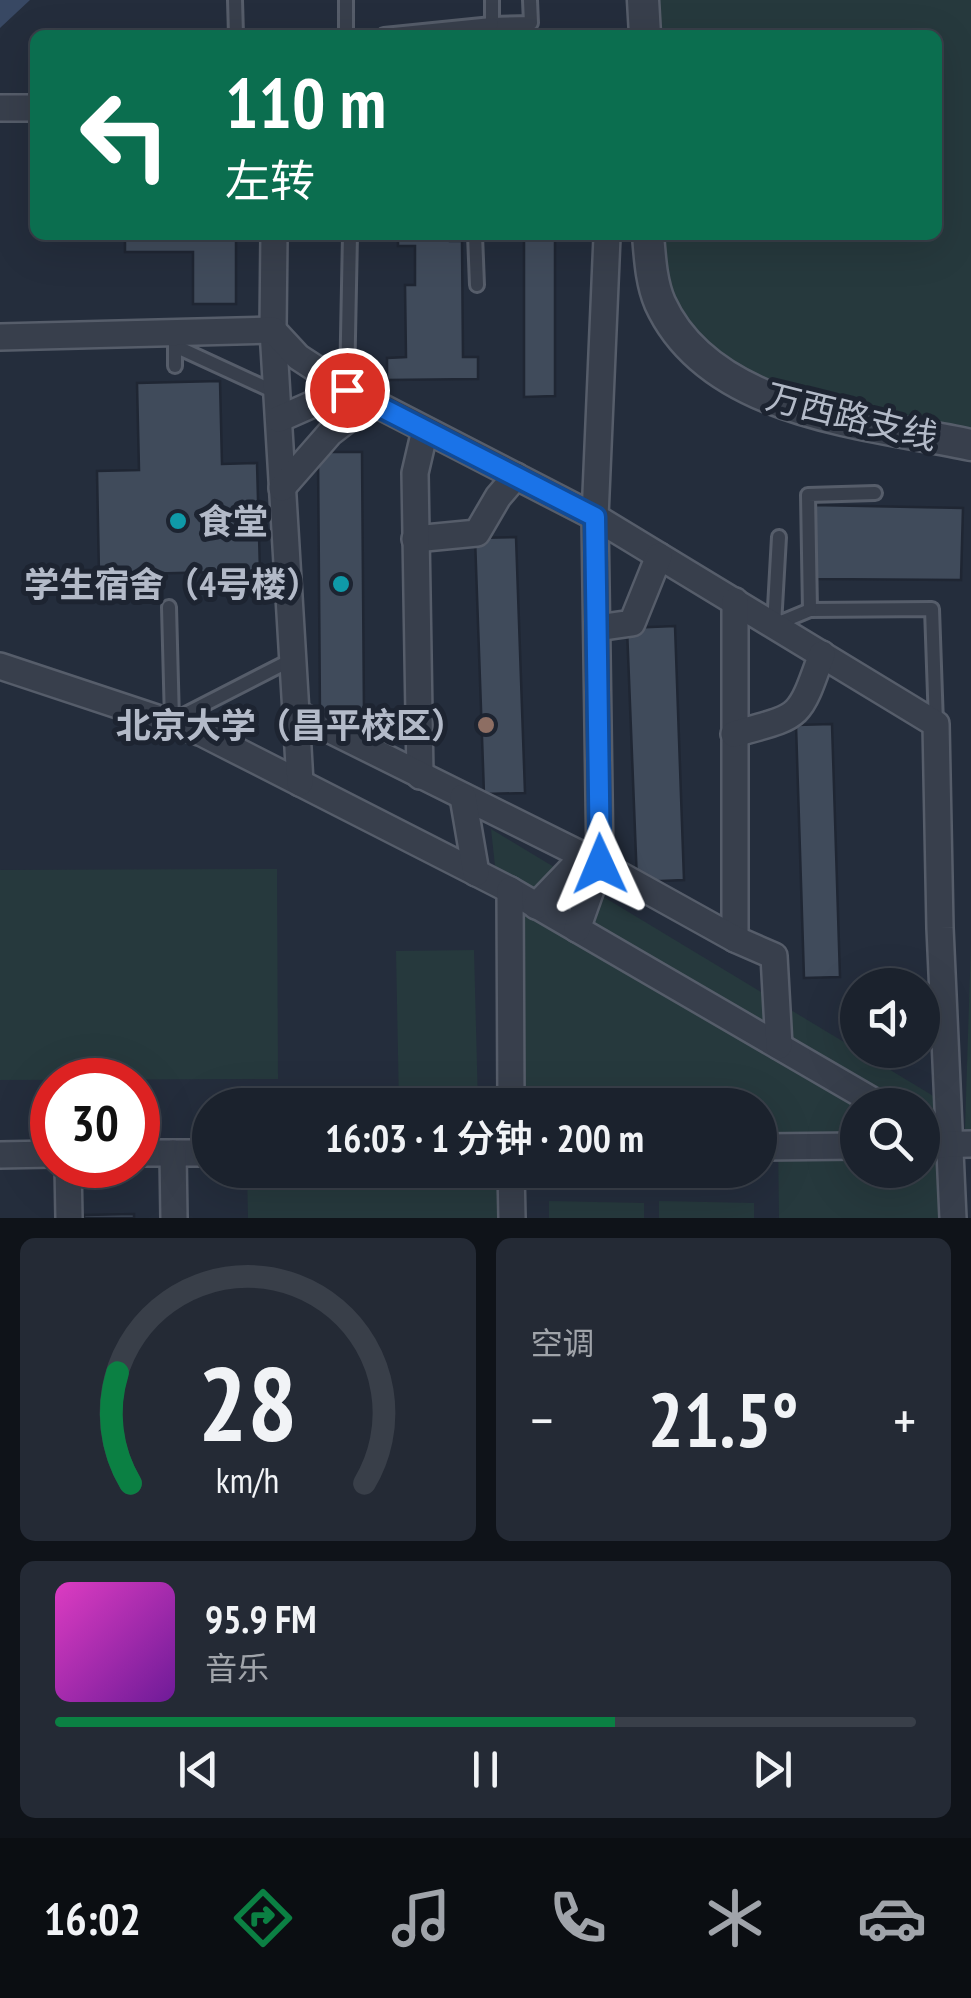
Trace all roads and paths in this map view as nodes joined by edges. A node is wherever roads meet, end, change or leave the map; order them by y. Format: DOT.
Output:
graph roads {
  1 [pos="235,0"];
  2 [pos="346,0"];
  3 [pos="492,0"];
  4 [pos="530,0"];
  5 [pos="643,0"];
  6 [pos="492,24"];
  7 [pos="236,30"];
  8 [pos="346,30"];
  9 [pos="433,30"];
  10 [pos="645,30"];
  11 [pos="0,108"];
  12 [pos="30,108"];
  13 [pos="274,240"];
  14 [pos="350,240"];
  15 [pos="474,240"];
  16 [pos="607,240"];
  17 [pos="648,240"];
  18 [pos="476,284"];
  19 [pos="274,330"];
  20 [pos="0,337"];
  21 [pos="176,339"];
  22 [pos="174,366"];
  23 [pos="347,390"];
  24 [pos="277,393"];
  25 [pos="370,402"];
  26 [pos="279,419"];
  27 [pos="425,430"];
  28 [pos="971,444"];
  29 [pos="516,476"];
  30 [pos="282,488"];
  31 [pos="875,493"];
  32 [pos="595,517"];
  33 [pos="779,537"];
  34 [pos="414,539"];
  35 [pos="659,556"];
  36 [pos="734,602"];
  37 [pos="169,607"];
  38 [pos="810,610"];
  39 [pos="774,626"];
  40 [pos="597,628"];
  41 [pos="822,654"];
  42 [pos="293,658"];
  43 [pos="0,666"];
  44 [pos="296,713"];
  45 [pos="172,721"];
  46 [pos="936,724"];
  47 [pos="734,734"];
  48 [pos="420,776"];
  49 [pos="300,783"];
  50 [pos="463,797"];
  51 [pos="592,860"];
  52 [pos="476,873"];
  53 [pos="510,890"];
  54 [pos="536,906"];
  55 [pos="577,929"];
  56 [pos="735,938"];
  57 [pos="779,1046"];
  58 [pos="510,1088"];
  59 [pos="851,1088"];
  60 [pos="947,1144"];
  61 [pos="840,1146"];
  62 [pos="777,1147"];
  63 [pos="160,1153"];
  64 [pos="173,1153"];
  65 [pos="192,1153"];
  66 [pos="30,1154"];
  67 [pos="0,1155"];
  68 [pos="68,1188"];
  69 [pos="511,1188"];
  70 [pos="69,1218"];
  71 [pos="174,1218"];
  72 [pos="512,1218"];
  73 [pos="953,1218"];
  1 -- 7 [label="lane"];
  2 -- 8 [label="lane"];
  3 -- 6 [label="lane"];
  4 -- 6 [label="lane"];
  5 -- 10 [label="street"];
  6 -- 9 [label="lane"];
  11 -- 12 [label="street"];
  13 -- 19 [label="street"];
  14 -- 23 [label="lane"];
  15 -- 18 [label="lane"];
  16 -- 32 [label="street"];
  17 -- 28 [label="street, 万西路支线"];
  19 -- 21 [label="street"];
  19 -- 23 [label="street"];
  19 -- 24 [label="street"];
  20 -- 21 [label="street"];
  21 -- 22 [label="lane"];
  21 -- 24 [label="lane"];
  23 -- 25 [label="street"];
  23 -- 26 [label="street"];
  24 -- 26 [label="street"];
  25 -- 27 [label="street"];
  25 -- 30 [label="street"];
  26 -- 30 [label="street"];
  27 -- 29 [label="street"];
  27 -- 34 [label="street"];
  29 -- 32 [label="street"];
  29 -- 34 [label="street"];
  30 -- 42 [label="street"];
  31 -- 38 [label="lane"];
  32 -- 35 [label="street"];
  32 -- 40 [label="street"];
  33 -- 39 [label="lane"];
  34 -- 48 [label="street"];
  35 -- 36 [label="street"];
  35 -- 40 [label="street"];
  36 -- 39 [label="street"];
  36 -- 47 [label="street"];
  37 -- 45 [label="lane"];
  38 -- 39 [label="lane"];
  38 -- 46 [label="lane"];
  39 -- 41 [label="street"];
  40 -- 51 [label="street"];
  41 -- 46 [label="street"];
  41 -- 47 [label="street"];
  42 -- 44 [label="street"];
  42 -- 45 [label="lane"];
  43 -- 45 [label="street"];
  44 -- 48 [label="street"];
  44 -- 49 [label="street"];
  45 -- 49 [label="street"];
  46 -- 60 [label="street"];
  47 -- 56 [label="street"];
  48 -- 50 [label="street"];
  49 -- 52 [label="street"];
  50 -- 51 [label="street"];
  50 -- 52 [label="street"];
  51 -- 54 [label="street"];
  51 -- 55 [label="street"];
  51 -- 56 [label="street"];
  52 -- 53 [label="street"];
  53 -- 54 [label="street"];
  53 -- 58 [label="street"];
  54 -- 55 [label="street"];
  55 -- 57 [label="street"];
  56 -- 57 [label="street"];
  57 -- 59 [label="street"];
  60 -- 73 [label="street"];
  61 -- 62 [label="street"];
  63 -- 64 [label="street"];
  64 -- 65 [label="street"];
  64 -- 71 [label="street"];
  66 -- 67 [label="street"];
  68 -- 70 [label="street"];
  69 -- 72 [label="street"];
}
